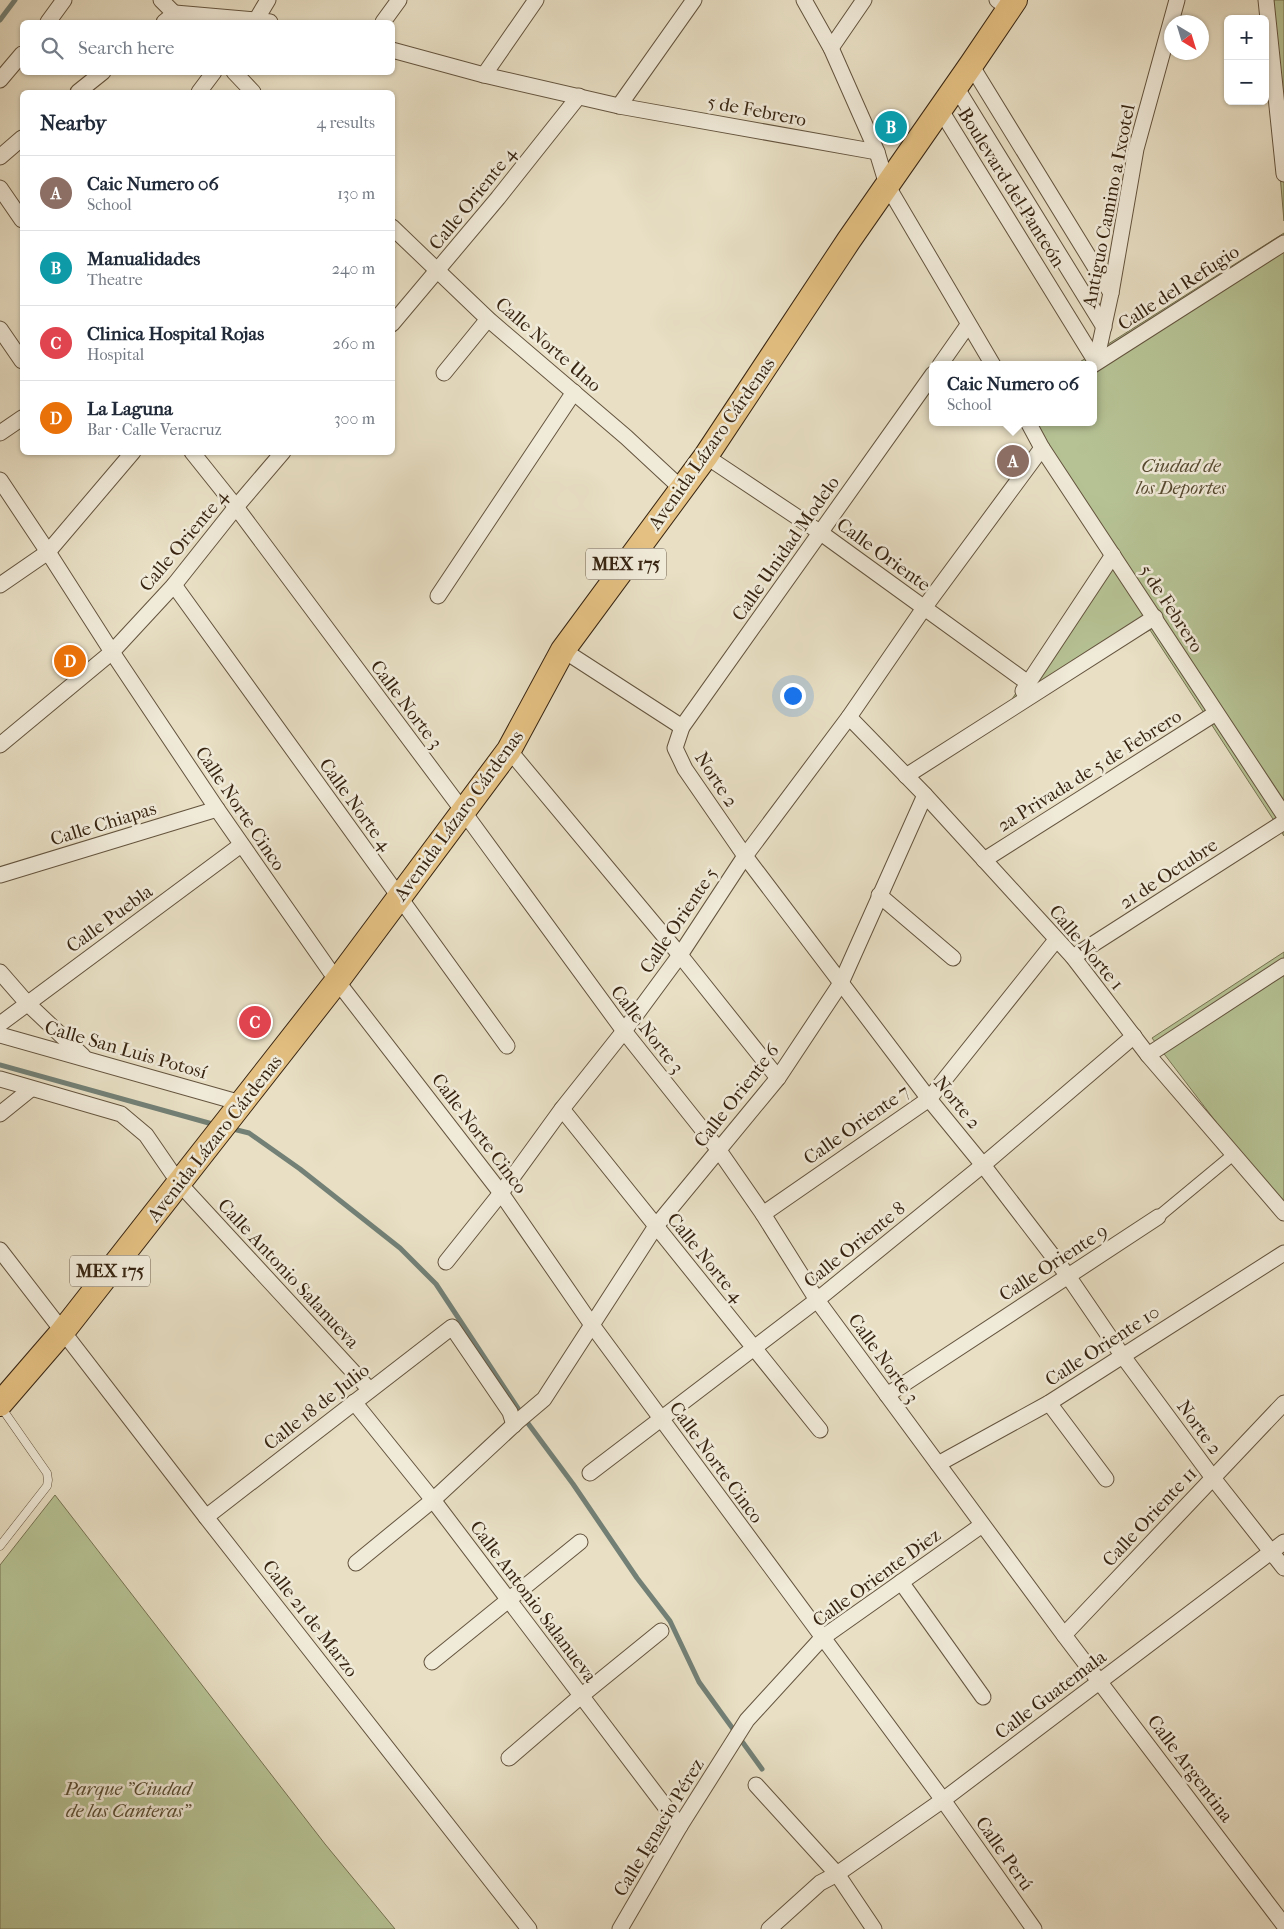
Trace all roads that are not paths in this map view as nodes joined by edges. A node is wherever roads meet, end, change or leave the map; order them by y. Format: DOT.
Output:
graph roads {
  1 [pos="64,0"];
  2 [pos="161,0"];
  3 [pos="268,0"];
  4 [pos="399,0"];
  5 [pos="536,0"];
  6 [pos="694,0"];
  7 [pos="804,0"];
  8 [pos="864,0"];
  9 [pos="1176,0"];
  10 [pos="1266,0"];
  11 [pos="1007,3"];
  12 [pos="174,19"];
  13 [pos="49,20"];
  14 [pos="218,20"];
  15 [pos="263,20"];
  16 [pos="385,20"];
  17 [pos="831,48"];
  18 [pos="395,51"];
  19 [pos="20,56"];
  20 [pos="971,65"];
  21 [pos="99,75"];
  22 [pos="212,75"];
  23 [pos="237,75"];
  24 [pos="484,75"];
  25 [pos="0,80"];
  26 [pos="956,87"];
  27 [pos="80,90"];
  28 [pos="201,90"];
  29 [pos="251,90"];
  30 [pos="579,96"];
  31 [pos="619,106"];
  32 [pos="940,109"];
  33 [pos="20,140"];
  34 [pos="877,152"];
  35 [pos="0,157"];
  36 [pos="1284,174"];
  37 [pos="887,185"];
  38 [pos="0,188"];
  39 [pos="20,217"];
  40 [pos="395,230"];
  41 [pos="1284,243"];
  42 [pos="439,270"];
  43 [pos="1111,293"];
  44 [pos="488,319"];
  45 [pos="395,321"];
  46 [pos="968,325"];
  47 [pos="1104,327"];
  48 [pos="0,330"];
  49 [pos="20,358"];
  50 [pos="943,361"];
  51 [pos="990,361"];
  52 [pos="1093,361"];
  53 [pos="1096,361"];
  54 [pos="1097,363"];
  55 [pos="444,373"];
  56 [pos="929,380"];
  57 [pos="574,392"];
  58 [pos="20,419"];
  59 [pos="1030,426"];
  60 [pos="0,432"];
  61 [pos="1042,448"];
  62 [pos="130,455"];
  63 [pos="194,455"];
  64 [pos="280,455"];
  65 [pos="713,461"];
  66 [pos="0,480"];
  67 [pos="682,489"];
  68 [pos="236,507"];
  69 [pos="821,533"];
  70 [pos="48,552"];
  71 [pos="1113,555"];
  72 [pos="0,585"];
  73 [pos="174,585"];
  74 [pos="438,596"];
  75 [pos="924,608"];
  76 [pos="1155,617"];
  77 [pos="563,650"];
  78 [pos="112,652"];
  79 [pos="1028,683"];
  80 [pos="1014,706"];
  81 [pos="1216,714"];
  82 [pos="849,717"];
  83 [pos="682,727"];
  84 [pos="0,745"];
  85 [pos="675,748"];
  86 [pos="509,750"];
  87 [pos="906,776"];
  88 [pos="925,795"];
  89 [pos="217,808"];
  90 [pos="463,811"];
  91 [pos="1284,815"];
  92 [pos="1284,822"];
  93 [pos="242,845"];
  94 [pos="745,856"];
  95 [pos="984,860"];
  96 [pos="0,875"];
  97 [pos="879,895"];
  98 [pos="399,898"];
  99 [pos="1056,940"];
  100 [pos="680,955"];
  101 [pos="1073,957"];
  102 [pos="953,958"];
  103 [pos="1284,966"];
  104 [pos="0,972"];
  105 [pos="337,981"];
  106 [pos="841,983"];
  107 [pos="27,1003"];
  108 [pos="0,1024"];
  109 [pos="624,1032"];
  110 [pos="0,1035"];
  111 [pos="1134,1036"];
  112 [pos="507,1046"];
  113 [pos="1148,1055"];
  114 [pos="86,1058"];
  115 [pos="778,1078"];
  116 [pos="0,1079"];
  117 [pos="31,1089"];
  118 [pos="929,1099"];
  119 [pos="562,1109"];
  120 [pos="0,1114"];
  121 [pos="228,1119"];
  122 [pos="718,1149"];
  123 [pos="1234,1154"];
  124 [pos="983,1165"];
  125 [pos="179,1183"];
  126 [pos="501,1192"];
  127 [pos="1284,1213"];
  128 [pos="763,1214"];
  129 [pos="1158,1217"];
  130 [pos="656,1226"];
  131 [pos="0,1250"];
  132 [pos="1284,1253"];
  133 [pos="446,1262"];
  134 [pos="1068,1276"];
  135 [pos="817,1300"];
  136 [pos="592,1325"];
  137 [pos="63,1331"];
  138 [pos="754,1348"];
  139 [pos="1122,1355"];
  140 [pos="369,1389"];
  141 [pos="887,1395"];
  142 [pos="354,1402"];
  143 [pos="1048,1403"];
  144 [pos="1284,1403"];
  145 [pos="0,1405"];
  146 [pos="661,1419"];
  147 [pos="516,1423"];
  148 [pos="820,1430"];
  149 [pos="938,1464"];
  150 [pos="590,1473"];
  151 [pos="1213,1478"];
  152 [pos="1106,1479"];
  153 [pos="433,1500"];
  154 [pos="206,1517"];
  155 [pos="982,1526"];
  156 [pos="580,1542"];
  157 [pos="1284,1542"];
  158 [pos="0,1546"];
  159 [pos="1271,1551"];
  160 [pos="356,1563"];
  161 [pos="1284,1568"];
  162 [pos="901,1582"];
  163 [pos="510,1602"];
  164 [pos="661,1631"];
  165 [pos="1064,1636"];
  166 [pos="822,1638"];
  167 [pos="432,1662"];
  168 [pos="1100,1681"];
  169 [pos="581,1696"];
  170 [pos="983,1697"];
  171 [pos="734,1740"];
  172 [pos="509,1758"];
  173 [pos="756,1785"];
  174 [pos="943,1800"];
  175 [pos="680,1826"];
  176 [pos="837,1874"];
  177 [pos="1284,1925"];
  178 [pos="529,1929"];
  179 [pos="620,1929"];
  180 [pos="769,1929"];
  181 [pos="874,1929"];
  182 [pos="1034,1929"];
  1 -- 13 [label="street"];
  2 -- 12 [label="street"];
  3 -- 15 [label="street"];
  4 -- 16 [label="street"];
  5 -- 24 [label="street"];
  6 -- 31 [label="street"];
  7 -- 17 [label="street"];
  8 -- 17 [label="street"];
  9 -- 43 [label="street, Antiguo Camino a Ixcotel"];
  10 -- 36 [label="street"];
  11 -- 20 [label="main road, Avenida Lázaro Cárdenas / MEX 175"];
  12 -- 14 [label="street"];
  17 -- 34 [label="street"];
  18 -- 24 [label="street, 5 de Febrero"];
  19 -- 25 [label="street"];
  20 -- 26 [label="main road, Avenida Lázaro Cárdenas / MEX 175"];
  20 -- 43 [label="street"];
  21 -- 27 [label="street"];
  22 -- 28 [label="street"];
  23 -- 29 [label="street"];
  24 -- 30 [label="street, 5 de Febrero"];
  26 -- 32 [label="main road, Avenida Lázaro Cárdenas / MEX 175"];
  26 -- 47 [label="street, Boulevard del Panteón"];
  30 -- 31 [label="street, 5 de Febrero"];
  30 -- 42 [label="street, Calle Oriente 4"];
  31 -- 34 [label="street, 5 de Febrero"];
  32 -- 37 [label="main road, Avenida Lázaro Cárdenas / MEX 175"];
  32 -- 52 [label="street, Boulevard del Panteón"];
  33 -- 35 [label="street"];
  34 -- 37 [label="street"];
  37 -- 46 [label="street"];
  37 -- 67 [label="main road, Avenida Lázaro Cárdenas / MEX 175"];
  38 -- 39 [label="street"];
  40 -- 42 [label="street, Calle Norte Uno"];
  41 -- 54 [label="street, Calle del Refugio"];
  42 -- 44 [label="street, Calle Norte Uno"];
  42 -- 45 [label="street, Calle Oriente 4"];
  43 -- 47 [label="street, Antiguo Camino a Ixcotel"];
  44 -- 55 [label="street"];
  44 -- 57 [label="street, Calle Norte Uno"];
  46 -- 50 [label="street"];
  46 -- 51 [label="street"];
  47 -- 53 [label="street, Antiguo Camino a Ixcotel"];
  48 -- 49 [label="street"];
  56 -- 69 [label="street, Calle Unidad Modelo"];
  57 -- 67 [label="street, Calle Norte Uno"];
  57 -- 74 [label="street"];
  58 -- 60 [label="street"];
  59 -- 61 [label="street, 5 de Febrero"];
  61 -- 71 [label="street, 5 de Febrero"];
  61 -- 75 [label="street, Calle Oriente 5"];
  62 -- 70 [label="street"];
  63 -- 68 [label="street, Calle Norte 3"];
  64 -- 68 [label="street, Calle Oriente 4"];
  65 -- 69 [label="street, Calle Oriente"];
  66 -- 70 [label="street, Calle Norte Cinco"];
  67 -- 77 [label="main road, Avenida Lázaro Cárdenas / MEX 175"];
  68 -- 73 [label="street, Calle Oriente 4"];
  68 -- 90 [label="street, Calle Norte 3"];
  69 -- 75 [label="street, Calle Oriente"];
  69 -- 83 [label="street, Calle Unidad Modelo"];
  70 -- 72 [label="street"];
  70 -- 78 [label="street, Calle Norte Cinco"];
  71 -- 76 [label="street, 5 de Febrero"];
  71 -- 79 [label="street"];
  73 -- 78 [label="street, Calle Oriente 4"];
  73 -- 98 [label="street, Calle Norte 4"];
  75 -- 79 [label="street, Calle Oriente"];
  75 -- 82 [label="street, Calle Oriente 5"];
  76 -- 80 [label="street"];
  76 -- 81 [label="street, 5 de Febrero"];
  77 -- 83 [label="street"];
  77 -- 86 [label="main road, Avenida Lázaro Cárdenas / MEX 175"];
  78 -- 84 [label="street, Calle Oriente 4"];
  78 -- 89 [label="street, Calle Norte Cinco"];
  79 -- 80 [label="street"];
  80 -- 87 [label="street"];
  81 -- 91 [label="street, 5 de Febrero"];
  81 -- 95 [label="street, 2a Privada de 5 de Febrero"];
  82 -- 87 [label="street, Calle Norte 1"];
  82 -- 94 [label="street, Calle Oriente 5"];
  83 -- 85 [label="street, Calle Unidad Modelo"];
  85 -- 94 [label="street, Norte 2"];
  86 -- 90 [label="main road, Avenida Lázaro Cárdenas / MEX 175"];
  86 -- 100 [label="street"];
  87 -- 88 [label="street, Calle Norte 1"];
  88 -- 95 [label="street, Calle Norte 1"];
  88 -- 97 [label="street, Calle Oriente 6"];
  89 -- 93 [label="street, Calle Norte Cinco"];
  89 -- 96 [label="street, Calle Chiapas"];
  90 -- 98 [label="main road, Avenida Lázaro Cárdenas / MEX 175"];
  90 -- 109 [label="street, Calle Norte 3"];
  92 -- 101 [label="street, 21 de Octubre"];
  93 -- 105 [label="street, Calle Norte Cinco"];
  93 -- 107 [label="street, Calle Puebla"];
  94 -- 100 [label="street, Calle Oriente 5"];
  94 -- 106 [label="street, Norte 2"];
  95 -- 99 [label="street, Calle Norte 1"];
  97 -- 102 [label="street"];
  97 -- 106 [label="street, Calle Oriente 6"];
  98 -- 105 [label="main road, Avenida Lázaro Cárdenas / MEX 175"];
  98 -- 112 [label="street, Calle Norte 4"];
  99 -- 101 [label="street, Calle Norte 1"];
  99 -- 118 [label="street, Calle Oriente 7"];
  100 -- 109 [label="street, Calle Oriente 5"];
  100 -- 115 [label="street"];
  101 -- 111 [label="street, Calle Norte 1"];
  103 -- 113 [label="street"];
  104 -- 107 [label="street"];
  105 -- 121 [label="main road, Avenida Lázaro Cárdenas / MEX 175"];
  105 -- 126 [label="street, Calle Norte Cinco"];
  106 -- 115 [label="street, Calle Oriente 6"];
  106 -- 118 [label="street, Norte 2"];
  107 -- 108 [label="street, Calle Puebla"];
  107 -- 114 [label="street"];
  109 -- 119 [label="street, Calle Oriente 5"];
  109 -- 122 [label="street, Calle Norte 3"];
  110 -- 114 [label="street, Calle San Luis Potosí"];
  111 -- 113 [label="street, Calle Norte 1"];
  111 -- 124 [label="street, Calle Oriente 8"];
  113 -- 123 [label="street, Calle Norte 1"];
  114 -- 121 [label="street, Calle San Luis Potosí"];
  115 -- 122 [label="street, Calle Oriente 6"];
  116 -- 117 [label="street"];
  117 -- 120 [label="street"];
  117 -- 125 [label="street"];
  118 -- 124 [label="street, Norte 2"];
  118 -- 128 [label="street, Calle Oriente 7"];
  119 -- 126 [label="street, Calle Oriente 5"];
  119 -- 130 [label="street, Calle Norte 4"];
  121 -- 125 [label="main road, Avenida Lázaro Cárdenas / MEX 175"];
  122 -- 128 [label="street, Calle Norte 3"];
  122 -- 130 [label="street, Calle Oriente 6"];
  123 -- 127 [label="street, Calle Norte 1"];
  123 -- 129 [label="street, Calle Oriente 9"];
  124 -- 134 [label="street, Norte 2"];
  124 -- 135 [label="street, Calle Oriente 8"];
  125 -- 137 [label="main road, Avenida Lázaro Cárdenas / MEX 175"];
  125 -- 140 [label="street, Calle Antonio Salanueva"];
  126 -- 133 [label="street, Calle Oriente 5"];
  126 -- 136 [label="street, Calle Norte Cinco"];
  128 -- 135 [label="street, Calle Norte 3"];
  129 -- 134 [label="street, Calle Oriente 9"];
  130 -- 136 [label="street, Calle Oriente 6"];
  130 -- 138 [label="street, Calle Norte 4"];
  131 -- 137 [label="street, Calle 21 de Marzo"];
  132 -- 139 [label="street, Calle Oriente 10"];
  134 -- 139 [label="street, Norte 2"];
  134 -- 141 [label="street, Calle Oriente 9"];
  135 -- 138 [label="street, Calle Oriente 8"];
  135 -- 141 [label="street, Calle Norte 3"];
  136 -- 146 [label="street, Calle Norte Cinco"];
  136 -- 147 [label="street, Calle Oriente 6"];
  137 -- 145 [label="main road, Avenida Lázaro Cárdenas / MEX 175"];
  137 -- 154 [label="street, Calle 21 de Marzo"];
  138 -- 146 [label="street, Calle Oriente 8"];
  138 -- 148 [label="street, Calle Norte 4"];
  139 -- 143 [label="street, Calle Oriente 10"];
  139 -- 151 [label="street, Norte 2"];
  140 -- 142 [label="street, Calle 18 de Julio"];
  140 -- 147 [label="street, Calle 18 de Julio"];
  141 -- 149 [label="street, Calle Norte 3"];
  142 -- 153 [label="street, Calle Antonio Salanueva"];
  142 -- 154 [label="street, Calle 18 de Julio"];
  143 -- 149 [label="street, Calle Oriente 10"];
  143 -- 152 [label="street"];
  144 -- 151 [label="street, Calle Oriente 11"];
  145 -- 158 [label="lane"];
  146 -- 150 [label="street, Calle Oriente 8"];
  146 -- 166 [label="street, Calle Norte Cinco"];
  147 -- 153 [label="street, Calle Oriente 6"];
  149 -- 155 [label="street, Calle Norte 3"];
  151 -- 159 [label="street, Norte 2"];
  151 -- 165 [label="street, Calle Oriente 11"];
  153 -- 160 [label="street, Calle Oriente 6"];
  153 -- 163 [label="street, Calle Antonio Salanueva"];
  154 -- 178 [label="street, Calle 21 de Marzo"];
  155 -- 162 [label="street, Calle Oriente Diez"];
  155 -- 165 [label="street, Calle Norte 3"];
  156 -- 163 [label="street"];
  157 -- 159 [label="street, Calle Guatemala"];
  159 -- 161 [label="street, Norte 2"];
  159 -- 168 [label="street, Calle Guatemala"];
  162 -- 166 [label="street, Calle Oriente Diez"];
  162 -- 170 [label="street"];
  163 -- 167 [label="street"];
  163 -- 169 [label="street, Calle Antonio Salanueva"];
  164 -- 169 [label="street"];
  165 -- 168 [label="street, Calle Argentina"];
  166 -- 171 [label="street, Calle Oriente Diez"];
  166 -- 174 [label="street, Calle Norte Cinco"];
  168 -- 174 [label="street, Calle Guatemala"];
  168 -- 177 [label="street, Calle Argentina"];
  169 -- 172 [label="street"];
  169 -- 175 [label="street, Calle Antonio Salanueva"];
  171 -- 175 [label="street, Calle Ignacio Pérez"];
  173 -- 176 [label="street"];
  174 -- 176 [label="street, Calle Guatemala"];
  174 -- 182 [label="street, Calle Perú"];
  175 -- 179 [label="street, Calle Ignacio Pérez"];
  176 -- 180 [label="street, Calle Guatemala"];
  176 -- 181 [label="street"];
}
